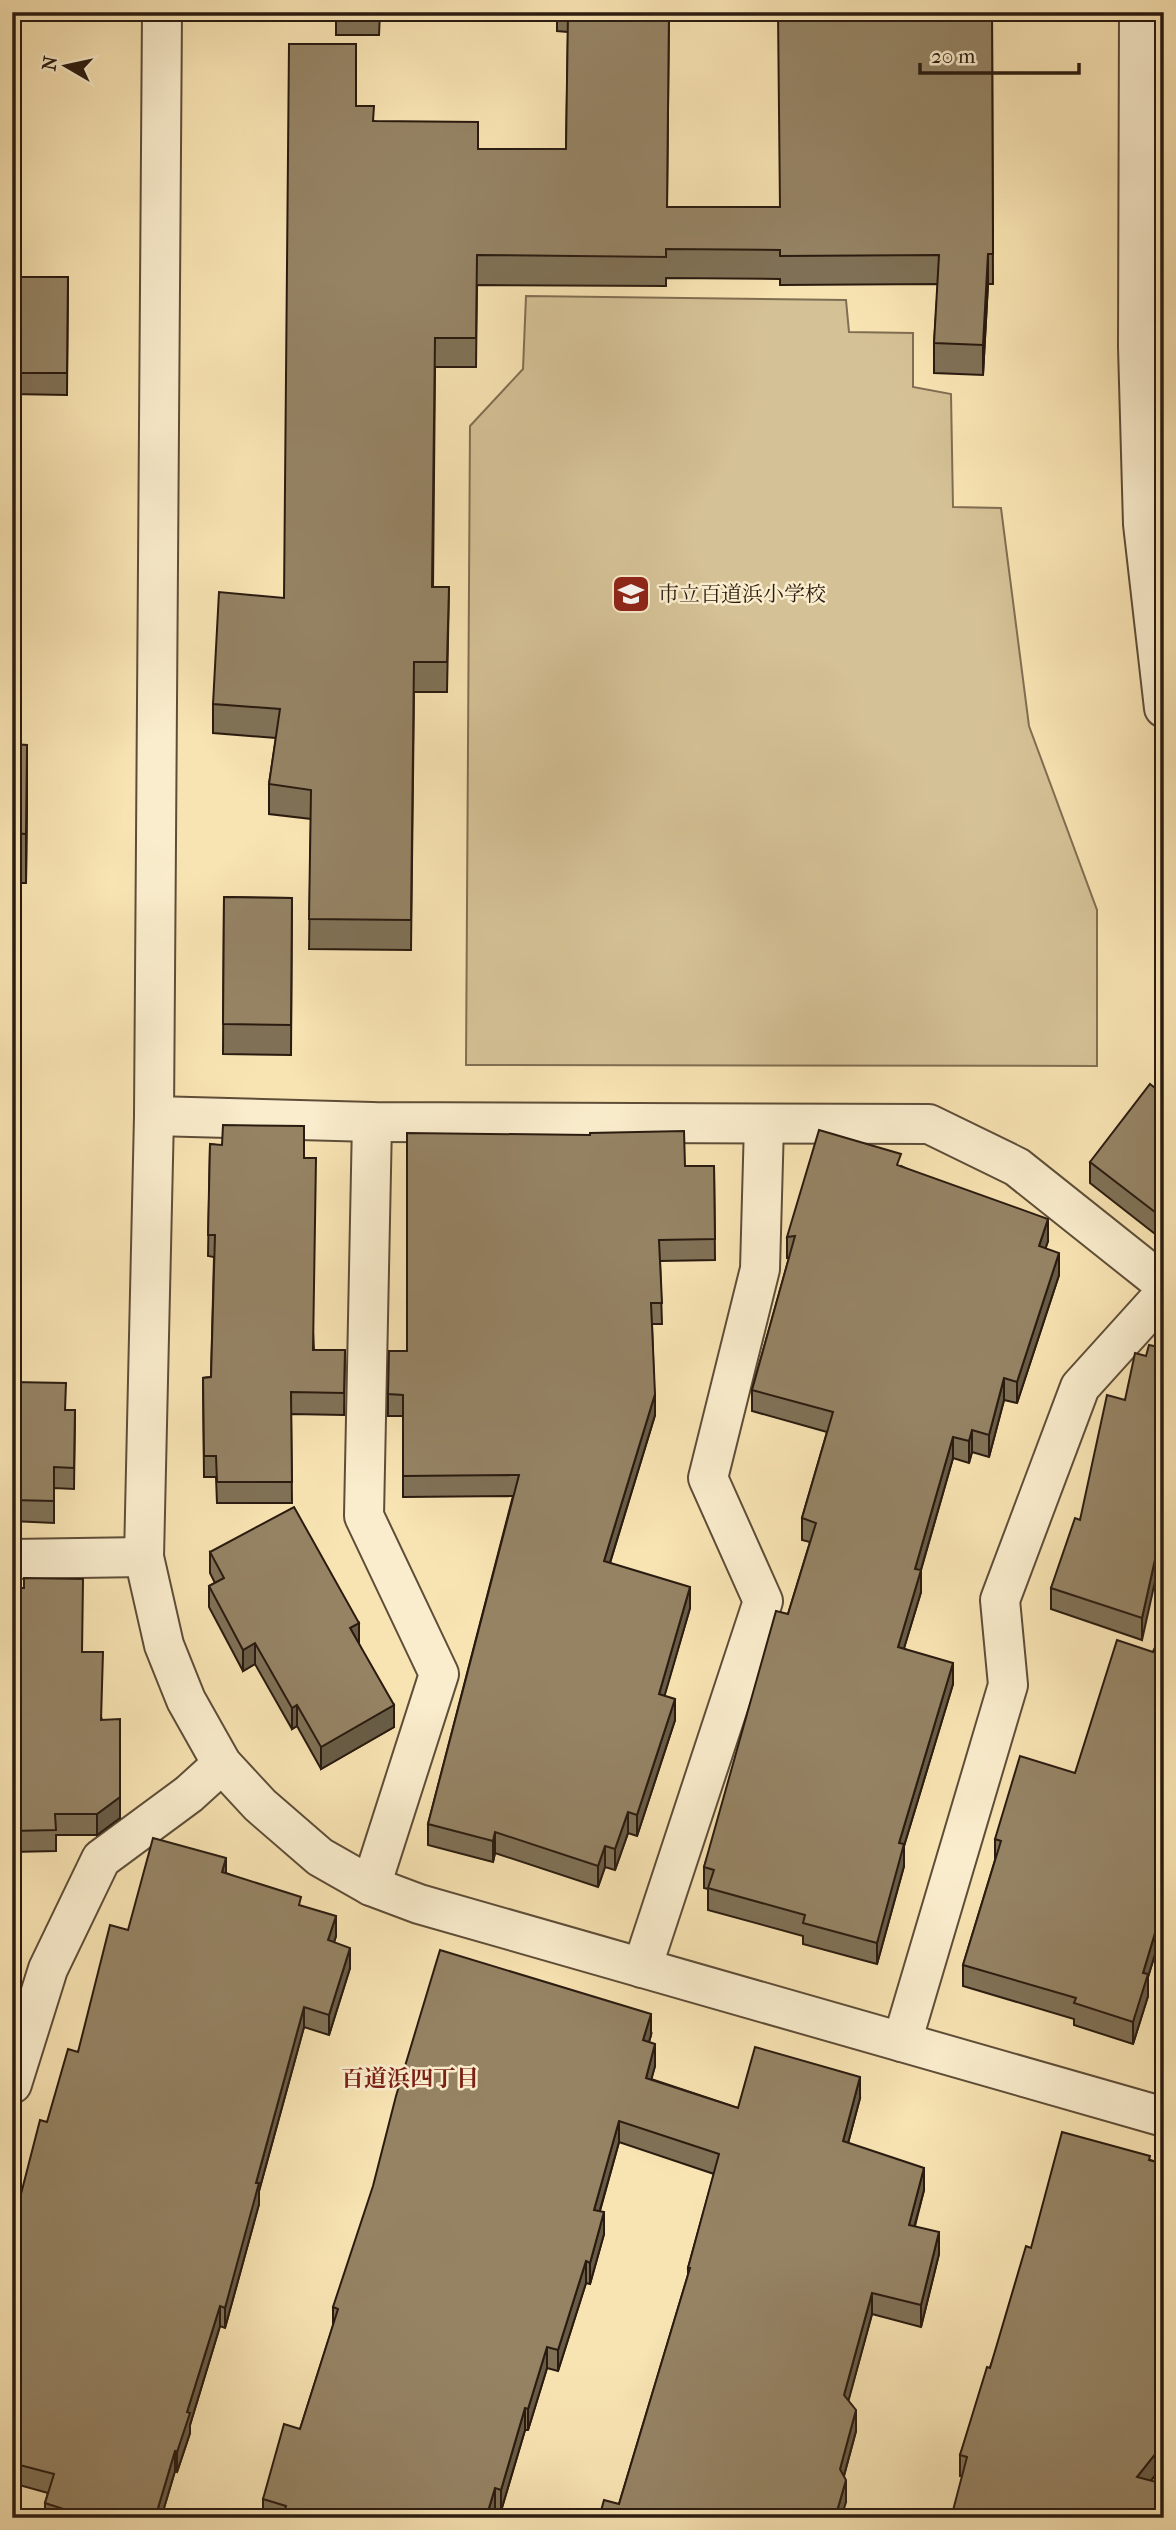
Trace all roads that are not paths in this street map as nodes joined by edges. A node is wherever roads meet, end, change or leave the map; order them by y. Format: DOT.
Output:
graph roads {
  1 [pos="162,12"];
  2 [pos="1139,12"];
  3 [pos="1164,708"];
  4 [pos="154,1116"];
  5 [pos="372,1122"];
  6 [pos="764,1124"];
  7 [pos="1164,1284"];
  8 [pos="1164,1294"];
  9 [pos="144,1558"];
  10 [pos="12,1559"];
  11 [pos="222,1764"];
  12 [pos="371,1886"];
  13 [pos="642,1968"];
  14 [pos="902,2042"];
  15 [pos="12,2084"];
  16 [pos="1164,2117"];
  1 -- 4 [label="street"];
  2 -- 3 [label="street"];
  4 -- 5 [label="street"];
  4 -- 9 [label="street"];
  5 -- 6 [label="street"];
  5 -- 12 [label="street"];
  6 -- 7 [label="street"];
  6 -- 13 [label="street"];
  8 -- 14 [label="street"];
  9 -- 10 [label="street"];
  9 -- 11 [label="street"];
  11 -- 12 [label="street"];
  11 -- 15 [label="street"];
  12 -- 13 [label="street"];
  13 -- 14 [label="street"];
  14 -- 16 [label="street"];
}
